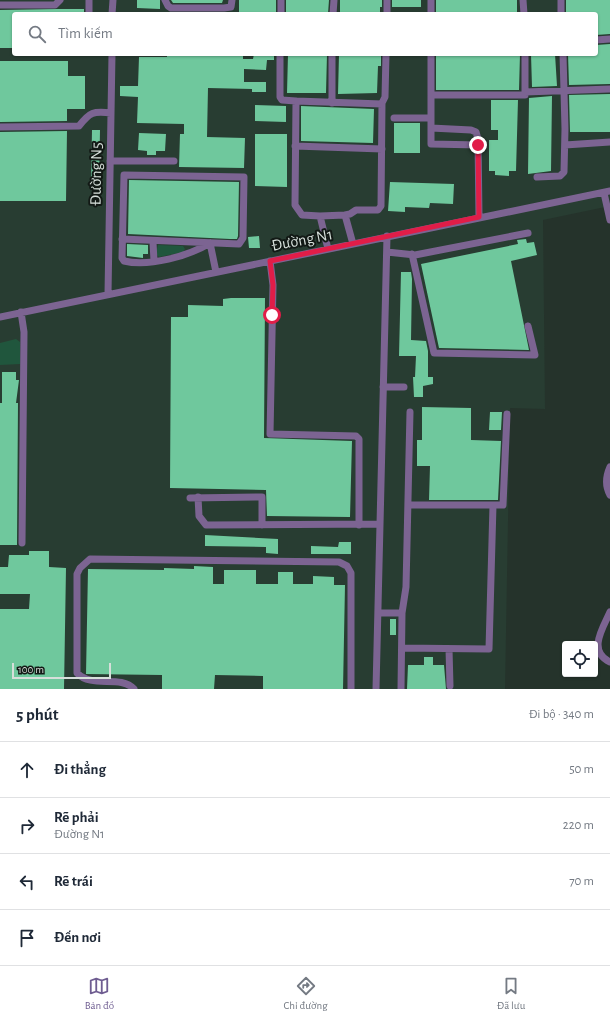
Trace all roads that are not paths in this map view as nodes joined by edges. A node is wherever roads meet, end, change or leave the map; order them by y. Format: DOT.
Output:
graph roads {
  1 [pos="60,0"];
  2 [pos="89,0"];
  3 [pos="113,0"];
  4 [pos="166,0"];
  5 [pos="232,0"];
  6 [pos="281,0"];
  7 [pos="334,0"];
  8 [pos="387,0"];
  9 [pos="431,0"];
  10 [pos="523,0"];
  11 [pos="561,0"];
  12 [pos="0,5"];
  13 [pos="89,12"];
  14 [pos="112,12"];
  15 [pos="281,12"];
  16 [pos="333,12"];
  17 [pos="387,12"];
  18 [pos="431,12"];
  19 [pos="524,12"];
  20 [pos="561,12"];
  21 [pos="610,39"];
  22 [pos="598,40"];
  23 [pos="112,56"];
  24 [pos="280,56"];
  25 [pos="332,56"];
  26 [pos="386,56"];
  27 [pos="431,56"];
  28 [pos="524,56"];
  29 [pos="563,56"];
  30 [pos="610,89"];
  31 [pos="564,91"];
  32 [pos="525,92"];
  33 [pos="431,95"];
  34 [pos="296,102"];
  35 [pos="332,102"];
  36 [pos="382,104"];
  37 [pos="111,112"];
  38 [pos="394,118"];
  39 [pos="431,118"];
  40 [pos="0,127"];
  41 [pos="431,128"];
  42 [pos="610,142"];
  43 [pos="565,144"];
  44 [pos="478,145"];
  45 [pos="295,146"];
  46 [pos="382,149"];
  47 [pos="110,161"];
  48 [pos="174,161"];
  49 [pos="537,177"];
  50 [pos="607,192"];
  51 [pos="345,215"];
  52 [pos="320,216"];
  53 [pos="479,217"];
  54 [pos="610,220"];
  55 [pos="528,233"];
  56 [pos="387,236"];
  57 [pos="122,239"];
  58 [pos="153,242"];
  59 [pos="210,243"];
  60 [pos="352,244"];
  61 [pos="328,249"];
  62 [pos="387,252"];
  63 [pos="412,254"];
  64 [pos="154,261"];
  65 [pos="270,261"];
  66 [pos="216,272"];
  67 [pos="108,294"];
  68 [pos="21,312"];
  69 [pos="0,317"];
  70 [pos="528,326"];
  71 [pos="383,387"];
  72 [pos="404,387"];
  73 [pos="410,412"];
  74 [pos="507,414"];
  75 [pos="610,467"];
  76 [pos="610,495"];
  77 [pos="198,497"];
  78 [pos="190,498"];
  79 [pos="408,505"];
  80 [pos="493,505"];
  81 [pos="359,524"];
  82 [pos="380,524"];
  83 [pos="262,525"];
  84 [pos="22,543"];
  85 [pos="610,612"];
  86 [pos="378,613"];
  87 [pos="402,613"];
  88 [pos="402,648"];
  89 [pos="449,649"];
  90 [pos="610,662"];
  91 [pos="450,686"];
  92 [pos="134,689"];
  93 [pos="350,689"];
  94 [pos="376,689"];
  95 [pos="402,689"];
  1 -- 12 [label="street"];
  2 -- 13 [label="street"];
  3 -- 14 [label="street"];
  4 -- 5 [label="street"];
  6 -- 15 [label="street"];
  7 -- 16 [label="street"];
  8 -- 17 [label="street"];
  9 -- 18 [label="street"];
  10 -- 19 [label="street"];
  11 -- 20 [label="street"];
  21 -- 22 [label="street"];
  23 -- 37 [label="street, Đường N5"];
  24 -- 34 [label="street"];
  25 -- 35 [label="street"];
  26 -- 36 [label="street"];
  27 -- 33 [label="street"];
  28 -- 32 [label="street"];
  29 -- 31 [label="street"];
  30 -- 31 [label="street"];
  31 -- 32 [label="street"];
  31 -- 43 [label="street"];
  32 -- 33 [label="street"];
  33 -- 39 [label="street"];
  34 -- 35 [label="street"];
  34 -- 45 [label="street"];
  35 -- 36 [label="street"];
  36 -- 46 [label="street"];
  37 -- 40 [label="street"];
  37 -- 47 [label="street, Đường N5"];
  38 -- 39 [label="street"];
  39 -- 41 [label="street"];
  41 -- 44 [label="street"];
  41 -- 44 [label="street"];
  42 -- 43 [label="street"];
  43 -- 49 [label="street"];
  44 -- 53 [label="street"];
  45 -- 46 [label="street"];
  45 -- 52 [label="street"];
  46 -- 51 [label="street"];
  47 -- 48 [label="street"];
  47 -- 67 [label="street, Đường N5"];
  50 -- 53 [label="street, Đường N1"];
  50 -- 54 [label="street"];
  51 -- 52 [label="street"];
  51 -- 60 [label="street"];
  52 -- 61 [label="street"];
  53 -- 56 [label="street, Đường N1"];
  55 -- 63 [label="street"];
  56 -- 60 [label="street, Đường N1"];
  56 -- 62 [label="street"];
  57 -- 58 [label="street"];
  57 -- 59 [label="street"];
  57 -- 64 [label="street"];
  58 -- 59 [label="street"];
  58 -- 64 [label="street"];
  59 -- 64 [label="street"];
  59 -- 66 [label="street"];
  60 -- 61 [label="street, Đường N1"];
  61 -- 65 [label="street, Đường N1"];
  62 -- 63 [label="street"];
  62 -- 71 [label="street"];
  63 -- 70 [label="street"];
  65 -- 66 [label="street, Đường N1"];
  65 -- 81 [label="street"];
  66 -- 67 [label="street, Đường N1"];
  67 -- 68 [label="street, Đường N1"];
  68 -- 69 [label="street, Đường N1"];
  68 -- 84 [label="street"];
  71 -- 72 [label="street"];
  71 -- 82 [label="street"];
  73 -- 79 [label="street"];
  74 -- 80 [label="street"];
  75 -- 76 [label="street"];
  77 -- 78 [label="street"];
  77 -- 83 [label="street"];
  77 -- 83 [label="street"];
  79 -- 80 [label="street"];
  79 -- 87 [label="street"];
  80 -- 89 [label="street"];
  81 -- 82 [label="street"];
  81 -- 83 [label="street"];
  82 -- 86 [label="street"];
  85 -- 90 [label="street"];
  86 -- 87 [label="street"];
  86 -- 94 [label="street"];
  87 -- 88 [label="street"];
  88 -- 89 [label="street"];
  88 -- 95 [label="street"];
  89 -- 91 [label="street"];
  92 -- 93 [label="street"];
}
